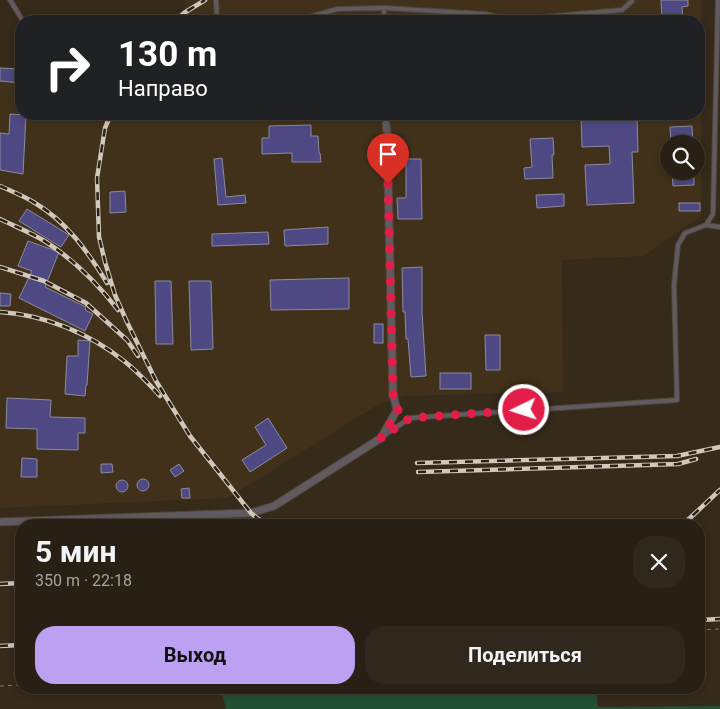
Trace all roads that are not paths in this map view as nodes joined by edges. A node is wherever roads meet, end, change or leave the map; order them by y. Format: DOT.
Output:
graph roads {
  1 [pos="10,0"];
  2 [pos="216,0"];
  3 [pos="632,0"];
  4 [pos="718,0"];
  5 [pos="384,8"];
  6 [pos="19,15"];
  7 [pos="217,15"];
  8 [pos="316,15"];
  9 [pos="384,15"];
  10 [pos="490,15"];
  11 [pos="566,15"];
  12 [pos="386,120"];
  13 [pos="386,124"];
  14 [pos="706,225"];
  15 [pos="720,227"];
  16 [pos="381,438"];
  17 [pos="84,519"];
  18 [pos="15,521"];
  19 [pos="0,522"];
  1 -- 6 [label="lane"];
  2 -- 7 [label="lane"];
  3 -- 11 [label="lane"];
  4 -- 14 [label="lane"];
  5 -- 8 [label="lane"];
  5 -- 9 [label="lane"];
  5 -- 10 [label="lane"];
  12 -- 13 [label="lane"];
  13 -- 16 [label="street"];
  14 -- 15 [label="lane"];
  14 -- 16 [label="lane"];
  16 -- 17 [label="street"];
  18 -- 19 [label="street"];
}
